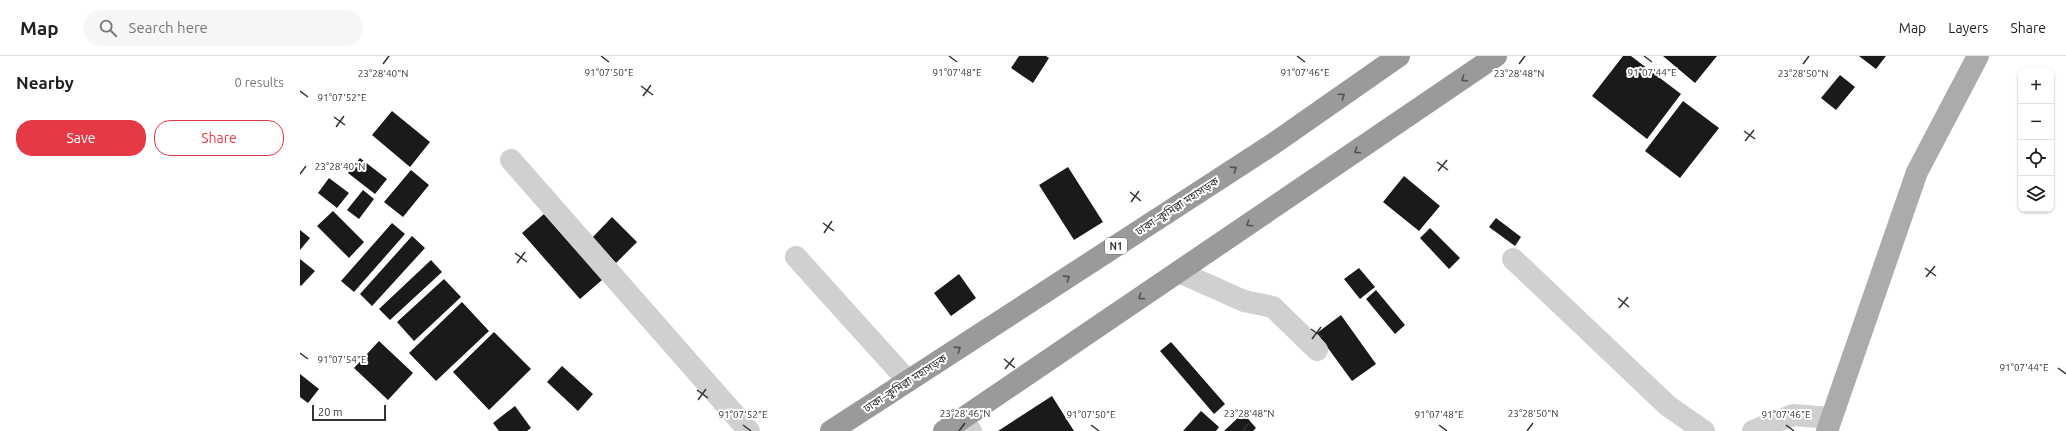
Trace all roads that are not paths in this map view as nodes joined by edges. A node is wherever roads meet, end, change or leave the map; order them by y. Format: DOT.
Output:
graph roads {
  1 [pos="1398,56"];
  2 [pos="1496,56"];
  3 [pos="1978,56"];
  4 [pos="511,160"];
  5 [pos="796,257"];
  6 [pos="1513,259"];
  7 [pos="1179,272"];
  8 [pos="1316,350"];
  9 [pos="908,381"];
  10 [pos="1829,424"];
  11 [pos="967,425"];
  12 [pos="749,431"];
  13 [pos="831,431"];
  14 [pos="944,431"];
  15 [pos="1704,431"];
  16 [pos="1753,431"];
  9 -- 1 [label="highway, ঢাকা–কুমিল্লা মহাসড়ক / N1, one-way"];
  2 -- 7 [label="highway, one-way"];
  3 -- 10 [label="main road"];
  4 -- 12 [label="lane"];
  5 -- 9 [label="lane"];
  6 -- 15 [label="lane"];
  7 -- 8 [label="lane"];
  7 -- 11 [label="highway, one-way"];
  9 -- 13 [label="highway, ঢাকা–কুমিল্লা মহাসড়ক / N1"];
  10 -- 16 [label="lane"];
  11 -- 14 [label="highway"];
}
